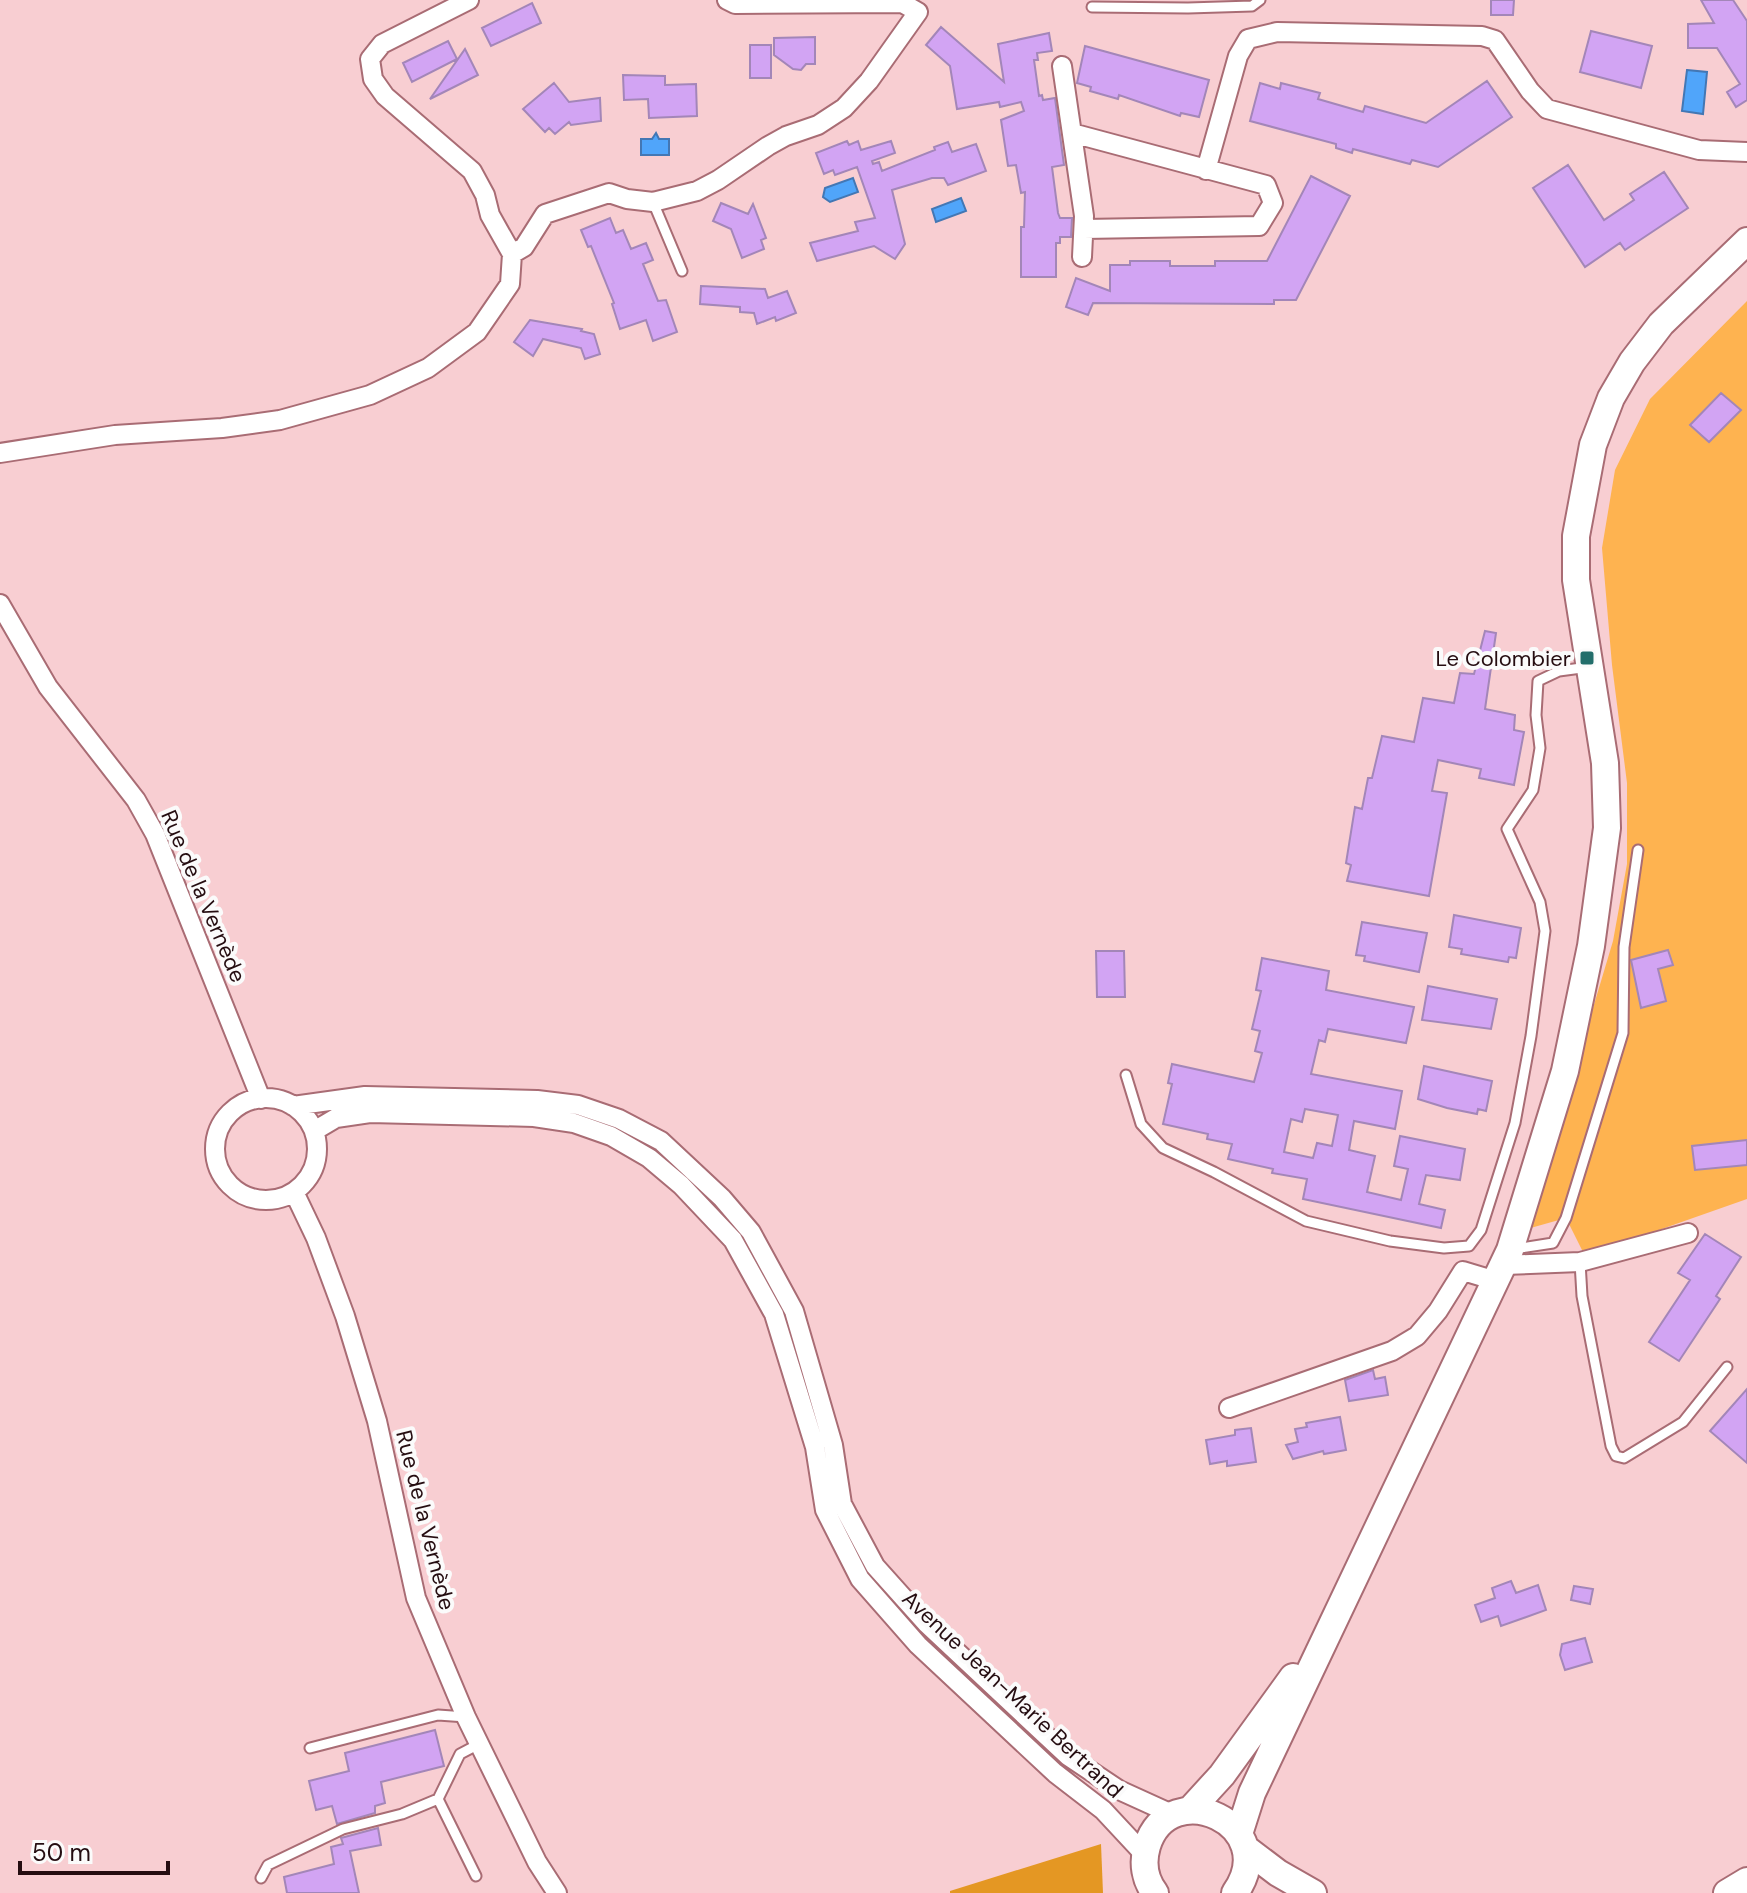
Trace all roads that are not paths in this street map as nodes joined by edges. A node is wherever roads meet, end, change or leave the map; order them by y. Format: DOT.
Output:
graph roads {
  1 [pos="469,0"];
  2 [pos="727,0"];
  3 [pos="1260,0"];
  4 [pos="924,6"];
  5 [pos="1092,7"];
  6 [pos="1062,66"];
  7 [pos="1072,133"];
  8 [pos="1747,152"];
  9 [pos="1206,170"];
  10 [pos="653,202"];
  11 [pos="1084,229"];
  12 [pos="1747,241"];
  13 [pos="512,254"];
  14 [pos="1082,257"];
  15 [pos="682,271"];
  16 [pos="0,453"];
  17 [pos="0,604"];
  18 [pos="1589,667"];
  19 [pos="1638,850"];
  20 [pos="1126,1075"];
  21 [pos="261,1099"];
  22 [pos="293,1106"];
  23 [pos="314,1131"];
  24 [pos="294,1192"];
  25 [pos="1688,1233"];
  26 [pos="1580,1262"];
  27 [pos="1503,1265"];
  28 [pos="1727,1367"];
  29 [pos="1229,1408"];
  30 [pos="1339,1613"];
  31 [pos="466,1717"];
  32 [pos="479,1744"];
  33 [pos="310,1748"];
  34 [pos="438,1799"];
  35 [pos="1182,1812"];
  36 [pos="1242,1841"];
  37 [pos="1144,1854"];
  38 [pos="476,1876"];
  39 [pos="261,1878"];
  40 [pos="1747,1881"];
  41 [pos="1152,1891"];
  42 [pos="557,1893"];
  43 [pos="1235,1893"];
  44 [pos="1313,1893"];
  45 [pos="1727,1893"];
  1 -- 13 [label="street"];
  2 -- 4 [label="street"];
  3 -- 5 [label="lane"];
  4 -- 10 [label="street"];
  6 -- 7 [label="street"];
  7 -- 9 [label="street"];
  7 -- 11 [label="street"];
  8 -- 9 [label="street"];
  9 -- 11 [label="street"];
  10 -- 13 [label="street"];
  10 -- 15 [label="lane"];
  11 -- 14 [label="street"];
  12 -- 18 [label="main road"];
  13 -- 16 [label="street"];
  17 -- 21 [label="street, Rue de la Vernède"];
  18 -- 20 [label="lane"];
  18 -- 27 [label="main road"];
  19 -- 27 [label="lane"];
  21 -- 22 [label="street"];
  21 -- 24 [label="street"];
  22 -- 23 [label="street"];
  22 -- 35 [label="street, Avenue Jean-Marie Bertrand"];
  23 -- 24 [label="street"];
  23 -- 37 [label="street, Avenue Jean-Marie Bertrand"];
  24 -- 31 [label="street, Rue de la Vernède"];
  25 -- 26 [label="street"];
  26 -- 27 [label="street"];
  26 -- 28 [label="lane"];
  27 -- 29 [label="street"];
  27 -- 30 [label="main road"];
  30 -- 35 [label="main road"];
  30 -- 36 [label="main road"];
  31 -- 32 [label="street, Rue de la Vernède"];
  31 -- 33 [label="lane"];
  32 -- 34 [label="lane"];
  32 -- 42 [label="street, Rue de la Vernède"];
  34 -- 38 [label="lane"];
  34 -- 39 [label="lane"];
  35 -- 36 [label="main road"];
  35 -- 37 [label="main road"];
  36 -- 43 [label="main road"];
  36 -- 44 [label="main road"];
  37 -- 41 [label="main road"];
  40 -- 45 [label="main road"];
}
